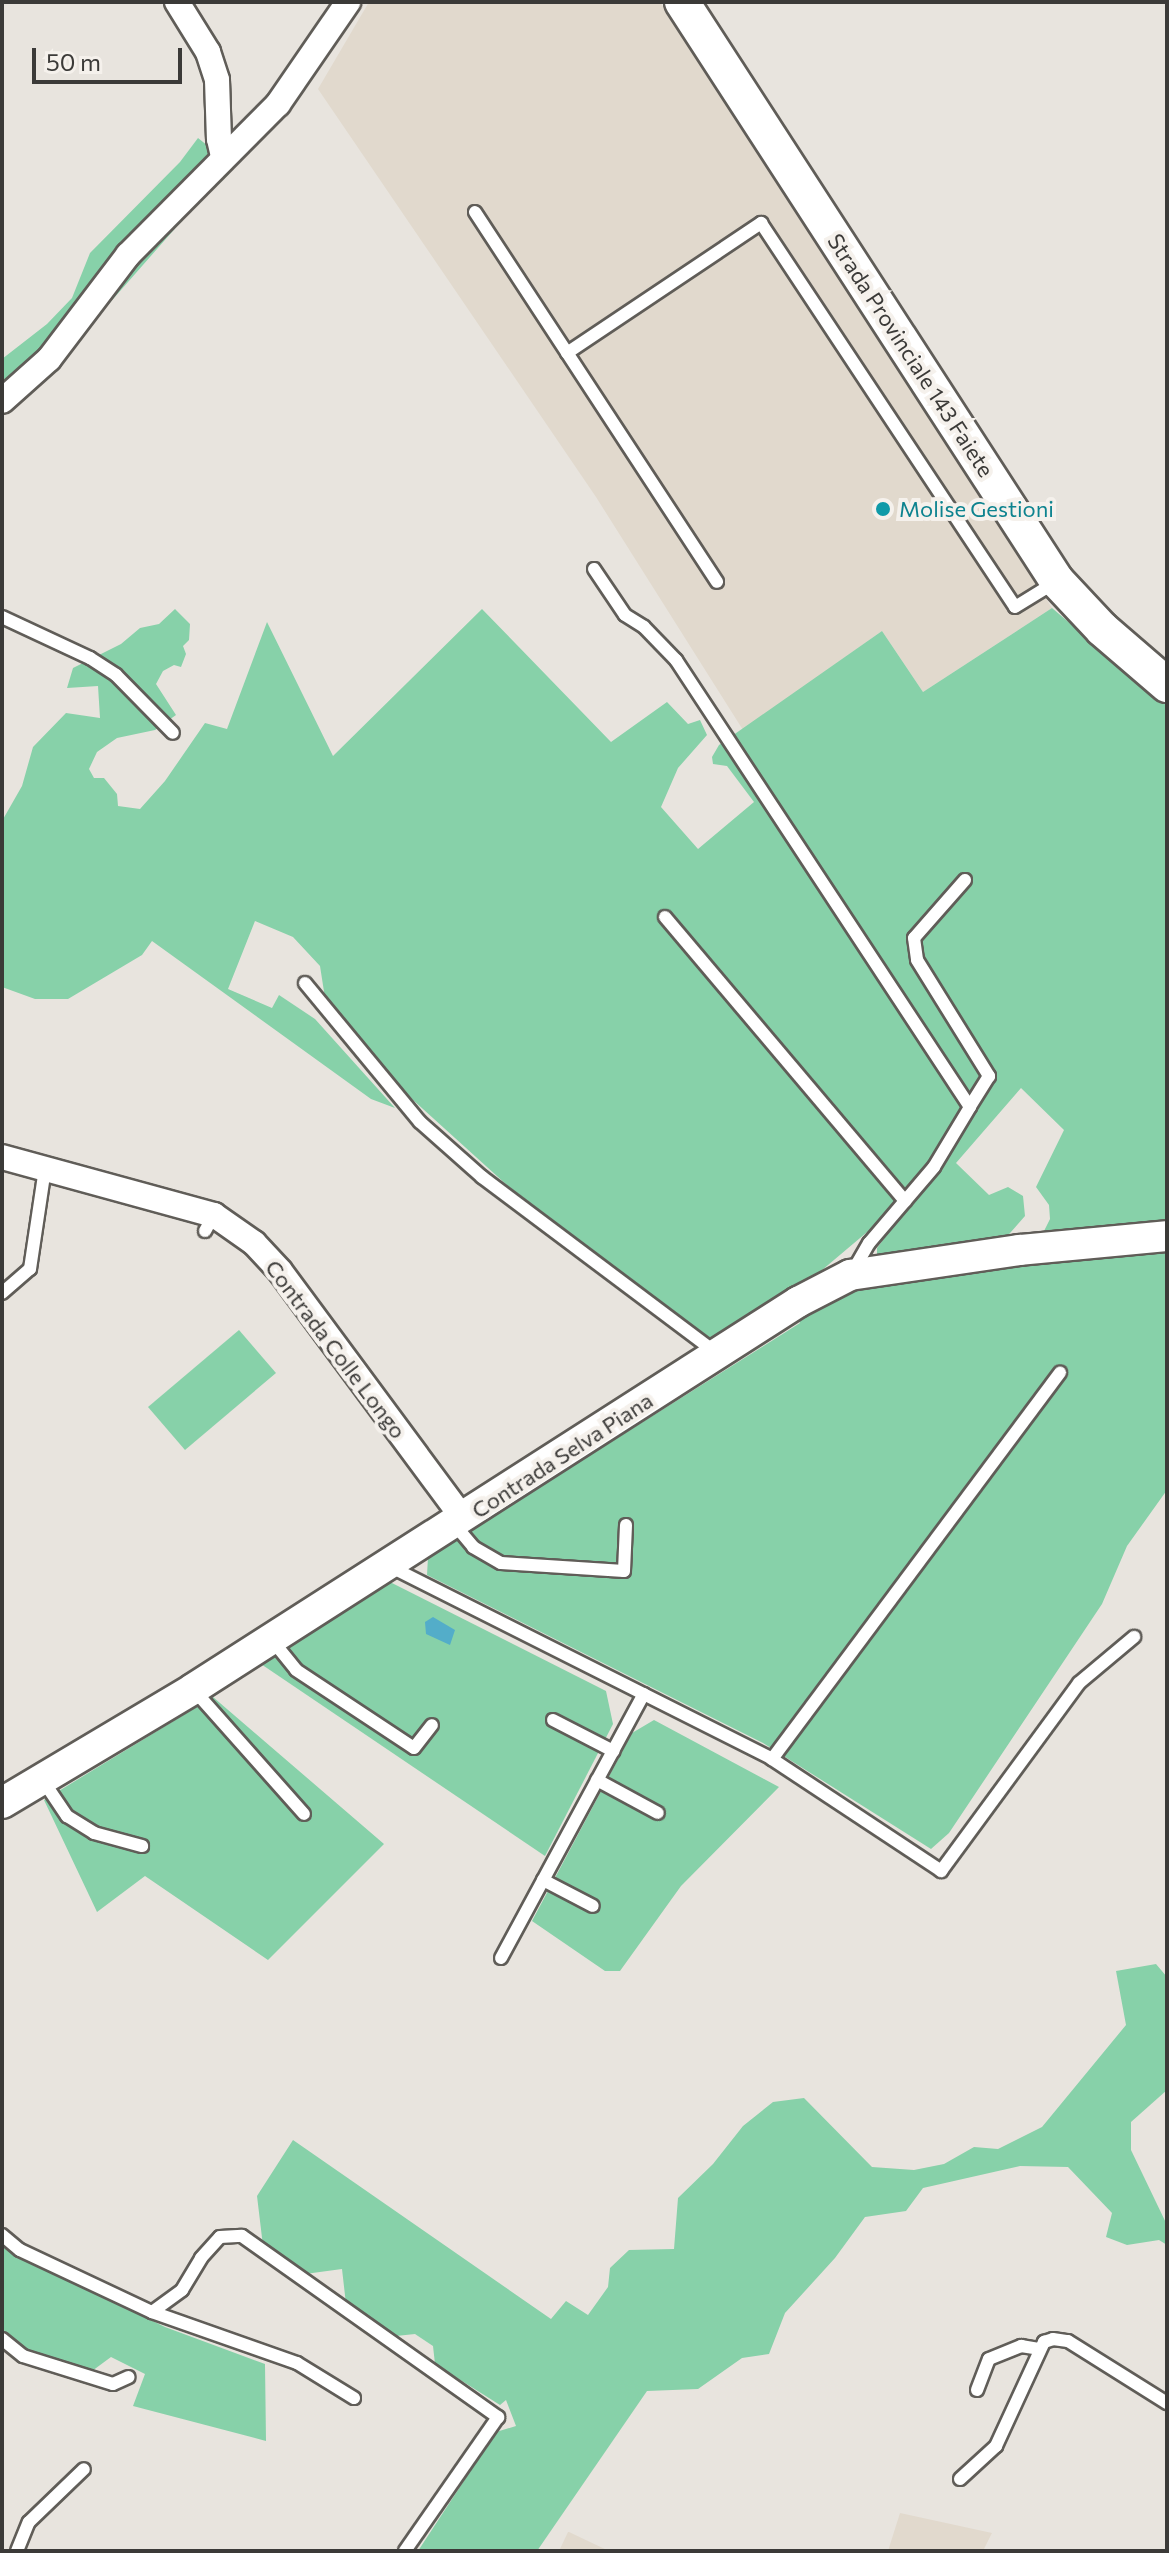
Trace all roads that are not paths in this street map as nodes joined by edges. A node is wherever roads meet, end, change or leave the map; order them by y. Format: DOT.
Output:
graph roads {
  1 [pos="177,2"];
  2 [pos="348,2"];
  3 [pos="682,2"];
  4 [pos="223,156"];
  5 [pos="475,212"];
  6 [pos="567,353"];
  7 [pos="2,401"];
  8 [pos="594,569"];
  9 [pos="1057,581"];
  10 [pos="717,582"];
  11 [pos="2,617"];
  12 [pos="1167,685"];
  13 [pos="173,733"];
  14 [pos="965,880"];
  15 [pos="665,917"];
  16 [pos="305,983"];
  17 [pos="970,1107"];
  18 [pos="2,1157"];
  19 [pos="45,1169"];
  20 [pos="905,1201"];
  21 [pos="1167,1236"];
  22 [pos="850,1275"];
  23 [pos="2,1293"];
  24 [pos="718,1355"];
  25 [pos="1060,1373"];
  26 [pos="459,1521"];
  27 [pos="626,1525"];
  28 [pos="389,1566"];
  29 [pos="1134,1637"];
  30 [pos="272,1640"];
  31 [pos="193,1689"];
  32 [pos="644,1694"];
  33 [pos="553,1720"];
  34 [pos="432,1725"];
  35 [pos="613,1751"];
  36 [pos="772,1759"];
  37 [pos="42,1779"];
  38 [pos="597,1780"];
  39 [pos="2,1803"];
  40 [pos="658,1813"];
  41 [pos="304,1814"];
  42 [pos="142,1846"];
  43 [pos="543,1880"];
  44 [pos="593,1906"];
  45 [pos="501,1958"];
  46 [pos="2,2235"];
  47 [pos="152,2312"];
  48 [pos="2,2339"];
  49 [pos="1039,2349"];
  50 [pos="129,2377"];
  51 [pos="977,2390"];
  52 [pos="354,2398"];
  53 [pos="1167,2403"];
  54 [pos="84,2469"];
  55 [pos="960,2479"];
  56 [pos="17,2551"];
  57 [pos="405,2551"];
  1 -- 4 [label="street"];
  2 -- 4 [label="street"];
  3 -- 9 [label="main road, Strada Provinciale 143 Faiete"];
  4 -- 7 [label="street"];
  5 -- 6 [label="lane"];
  6 -- 9 [label="lane"];
  6 -- 10 [label="lane"];
  8 -- 17 [label="lane"];
  9 -- 12 [label="main road, Strada Provinciale 143 Faiete"];
  11 -- 13 [label="lane"];
  14 -- 17 [label="lane"];
  15 -- 20 [label="lane"];
  16 -- 24 [label="lane"];
  17 -- 20 [label="lane"];
  18 -- 19 [label="street, Contrada Colle Longo"];
  19 -- 23 [label="lane"];
  19 -- 26 [label="street, Contrada Colle Longo"];
  20 -- 22 [label="lane"];
  21 -- 22 [label="street, Contrada Selva Piana"];
  22 -- 24 [label="street, Contrada Selva Piana"];
  24 -- 26 [label="street, Contrada Selva Piana"];
  25 -- 36 [label="lane"];
  26 -- 27 [label="lane"];
  26 -- 28 [label="street, Contrada Selva Piana"];
  28 -- 30 [label="street, Contrada Selva Piana"];
  28 -- 32 [label="lane"];
  29 -- 36 [label="lane"];
  30 -- 31 [label="street, Contrada Selva Piana"];
  30 -- 34 [label="lane"];
  31 -- 37 [label="street, Contrada Selva Piana"];
  31 -- 41 [label="lane"];
  32 -- 35 [label="lane"];
  32 -- 36 [label="lane"];
  33 -- 35 [label="lane"];
  35 -- 38 [label="lane"];
  37 -- 39 [label="street, Contrada Selva Piana"];
  37 -- 42 [label="lane"];
  38 -- 40 [label="lane"];
  38 -- 43 [label="lane"];
  43 -- 44 [label="lane"];
  43 -- 45 [label="lane"];
  46 -- 47 [label="lane"];
  47 -- 52 [label="lane"];
  47 -- 57 [label="lane"];
  48 -- 50 [label="lane"];
  49 -- 51 [label="lane"];
  49 -- 53 [label="lane"];
  49 -- 55 [label="lane"];
  54 -- 56 [label="lane"];
}
